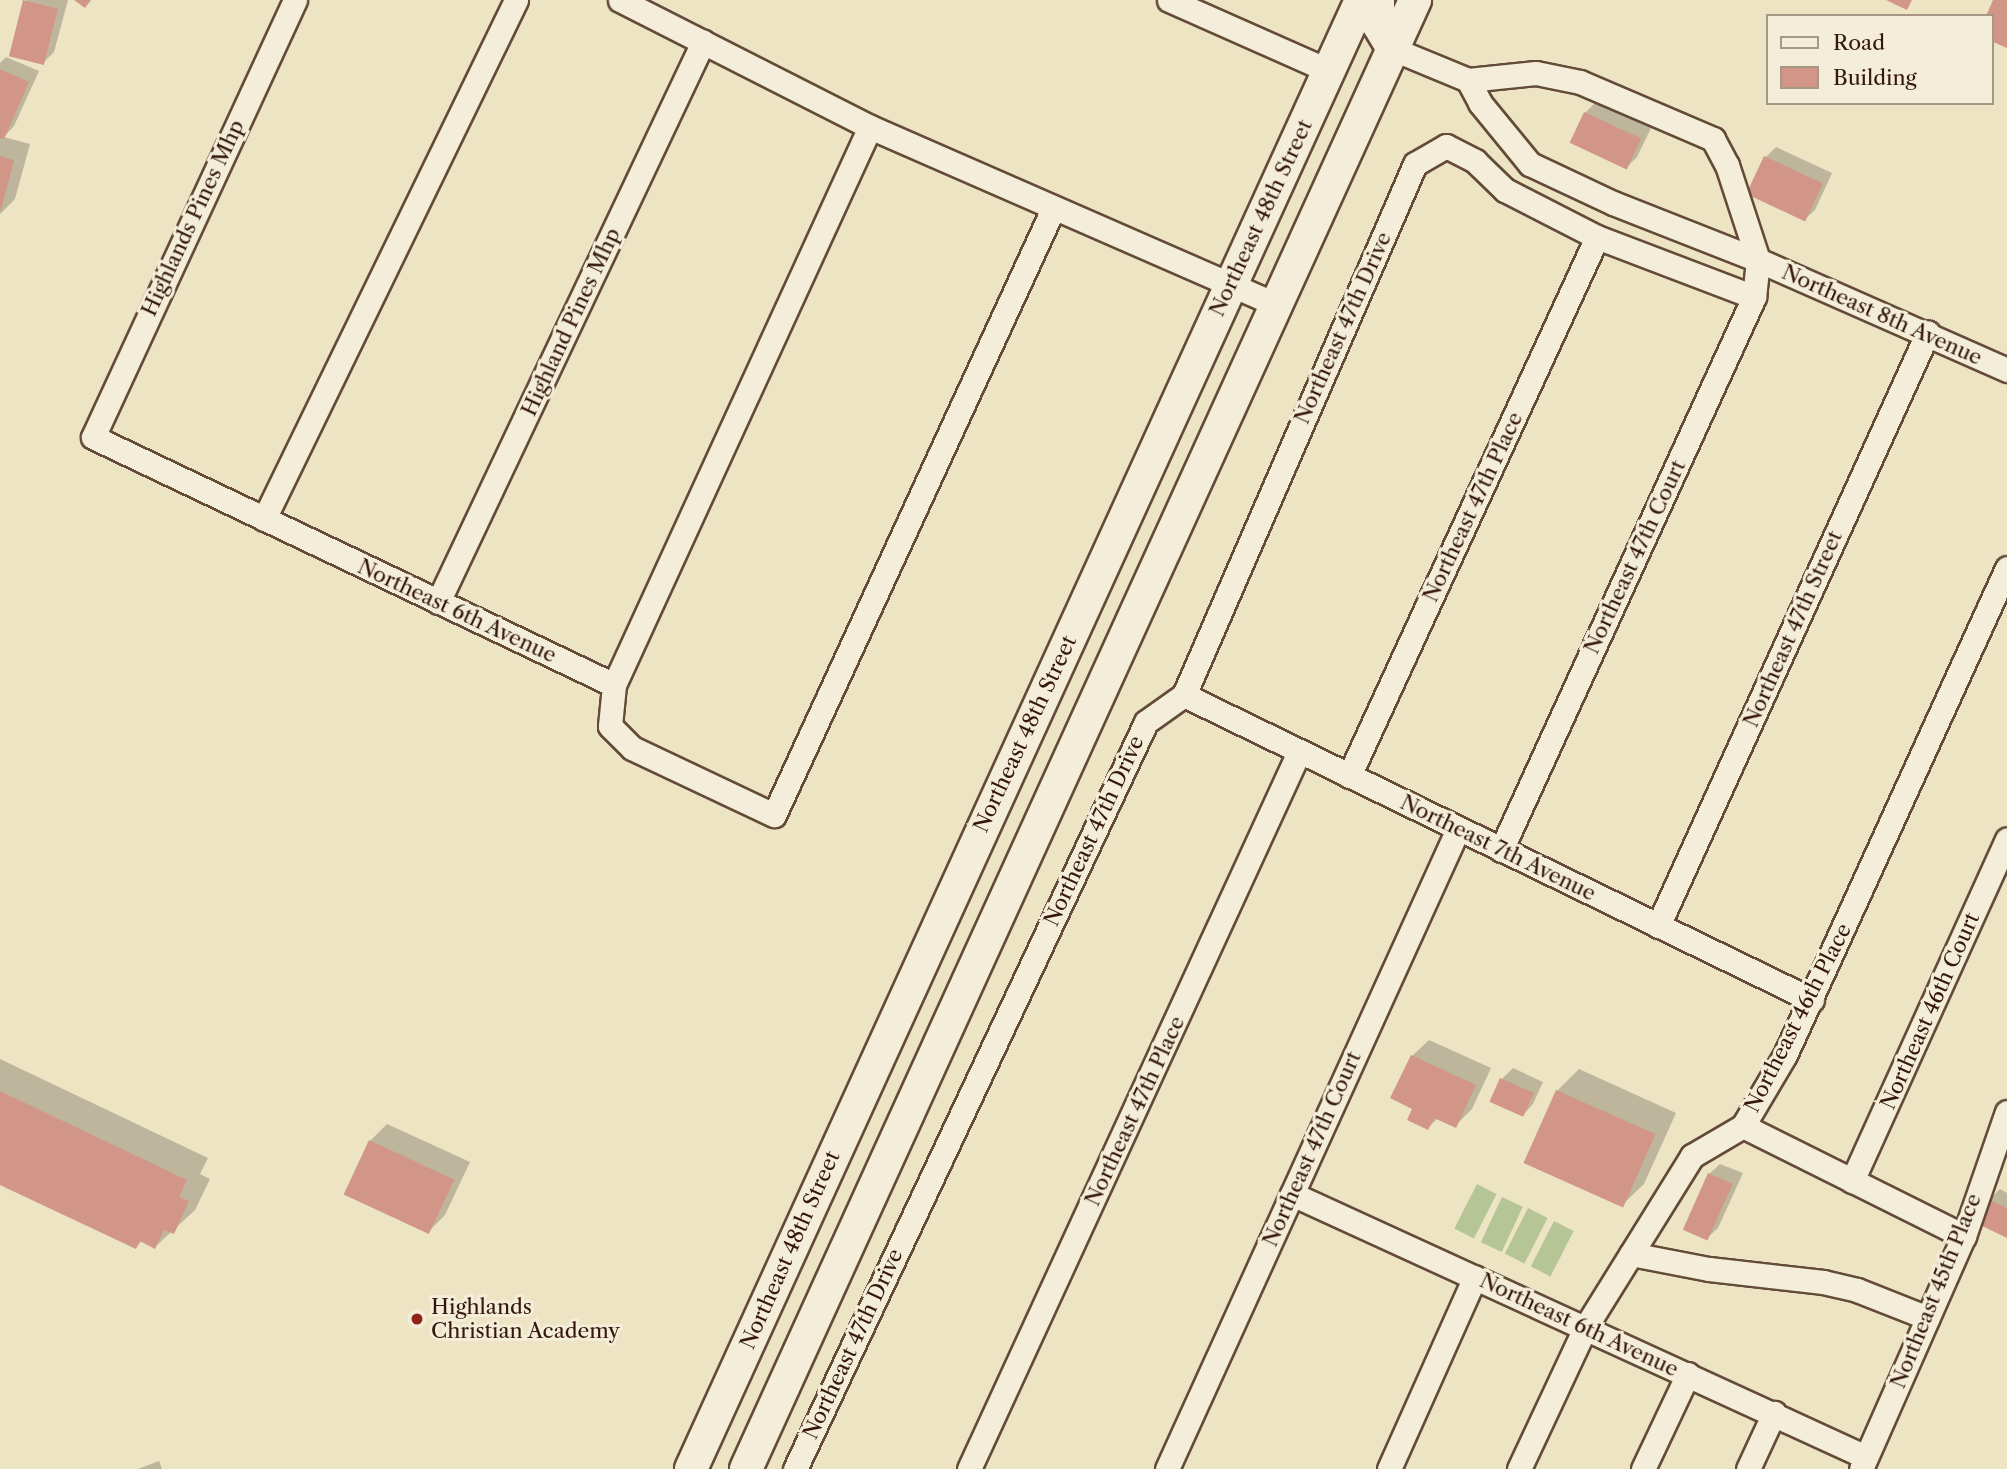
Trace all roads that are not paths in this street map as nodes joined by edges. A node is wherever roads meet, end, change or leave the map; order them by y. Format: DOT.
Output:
graph roads {
  1 [pos="295,0"];
  2 [pos="516,0"];
  3 [pos="620,0"];
  4 [pos="1169,0"];
  5 [pos="1361,0"];
  6 [pos="1378,0"];
  7 [pos="1415,0"];
  8 [pos="703,42"];
  9 [pos="1393,49"];
  10 [pos="1329,71"];
  11 [pos="1468,80"];
  12 [pos="870,127"];
  13 [pos="1415,164"];
  14 [pos="1053,209"];
  15 [pos="1597,237"];
  16 [pos="1758,260"];
  17 [pos="1230,285"];
  18 [pos="1754,297"];
  19 [pos="1276,304"];
  20 [pos="1928,332"];
  21 [pos="2007,370"];
  22 [pos="93,438"];
  23 [pos="264,519"];
  24 [pos="2007,568"];
  25 [pos="438,602"];
  26 [pos="614,685"];
  27 [pos="1184,695"];
  28 [pos="1299,752"];
  29 [pos="1349,776"];
  30 [pos="1458,829"];
  31 [pos="2007,841"];
  32 [pos="1502,850"];
  33 [pos="1658,926"];
  34 [pos="1812,1000"];
  35 [pos="2007,1112"];
  36 [pos="1743,1126"];
  37 [pos="2007,1172"];
  38 [pos="1983,1175"];
  39 [pos="1852,1181"];
  40 [pos="1292,1194"];
  41 [pos="1964,1236"];
  42 [pos="1631,1254"];
  43 [pos="1475,1277"];
  44 [pos="1928,1318"];
  45 [pos="1585,1328"];
  46 [pos="1688,1374"];
  47 [pos="1774,1413"];
  48 [pos="1863,1463"];
  49 [pos="691,1469"];
  50 [pos="746,1469"];
  51 [pos="795,1469"];
  52 [pos="969,1469"];
  53 [pos="1167,1469"];
  54 [pos="1389,1469"];
  55 [pos="1519,1469"];
  56 [pos="1643,1469"];
  57 [pos="1748,1469"];
  1 -- 22 [label="street, Highlands Pines Mhp"];
  2 -- 23 [label="street"];
  3 -- 8 [label="street"];
  4 -- 10 [label="street"];
  5 -- 10 [label="main road, Northeast 48th Street"];
  6 -- 9 [label="main road"];
  7 -- 9 [label="main road"];
  8 -- 12 [label="street"];
  8 -- 25 [label="street, Highland Pines Mhp"];
  9 -- 11 [label="street, Northeast 8th Avenue"];
  9 -- 19 [label="main road"];
  10 -- 17 [label="main road, Northeast 48th Street"];
  11 -- 16 [label="street, Northeast 8th Avenue"];
  11 -- 16 [label="street, Northeast 8th Avenue"];
  12 -- 14 [label="street"];
  12 -- 26 [label="street"];
  13 -- 15 [label="street, Northeast 8th Avenue"];
  13 -- 27 [label="street, Northeast 47th Drive"];
  14 -- 17 [label="street"];
  14 -- 26 [label="street"];
  15 -- 18 [label="street, Northeast 8th Avenue"];
  15 -- 29 [label="street, Northeast 47th Place"];
  16 -- 18 [label="street, Northeast 47th Court"];
  16 -- 20 [label="street, Northeast 8th Avenue"];
  17 -- 19 [label="street"];
  17 -- 49 [label="main road, Northeast 48th Street"];
  18 -- 32 [label="street, Northeast 47th Court"];
  19 -- 50 [label="main road"];
  20 -- 21 [label="street, Northeast 8th Avenue"];
  20 -- 33 [label="street, Northeast 47th Street"];
  22 -- 23 [label="street, Northeast 6th Avenue"];
  23 -- 25 [label="street, Northeast 6th Avenue"];
  24 -- 34 [label="street, Northeast 46th Place"];
  25 -- 26 [label="street, Northeast 6th Avenue"];
  27 -- 28 [label="street, Northeast 7th Avenue"];
  27 -- 51 [label="street, Northeast 47th Drive"];
  28 -- 29 [label="street, Northeast 7th Avenue"];
  28 -- 52 [label="street, Northeast 47th Place"];
  29 -- 30 [label="street, Northeast 7th Avenue"];
  30 -- 32 [label="street, Northeast 7th Avenue"];
  30 -- 40 [label="street, Northeast 47th Court"];
  31 -- 39 [label="street, Northeast 46th Court"];
  32 -- 33 [label="street, Northeast 7th Avenue"];
  33 -- 34 [label="street, Northeast 7th Avenue"];
  34 -- 36 [label="street, Northeast 46th Place"];
  35 -- 38 [label="street, Northeast 45th Place"];
  36 -- 39 [label="street"];
  36 -- 42 [label="street, Northeast 46th Place"];
  37 -- 38 [label="street"];
  38 -- 41 [label="street, Northeast 45th Place"];
  39 -- 41 [label="street"];
  40 -- 43 [label="street, Northeast 6th Avenue"];
  40 -- 53 [label="street, Northeast 47th Court"];
  41 -- 44 [label="street, Northeast 45th Place"];
  42 -- 44 [label="street"];
  42 -- 45 [label="street, Northeast 46th Place"];
  43 -- 45 [label="street, Northeast 6th Avenue"];
  43 -- 54 [label="street"];
  44 -- 48 [label="street, Northeast 45th Place"];
  45 -- 46 [label="street, Northeast 6th Avenue"];
  45 -- 55 [label="street, Northeast 46th Place"];
  46 -- 47 [label="street, Northeast 6th Avenue"];
  46 -- 56 [label="street"];
  47 -- 48 [label="street, Northeast 6th Avenue"];
  47 -- 57 [label="street"];
}
